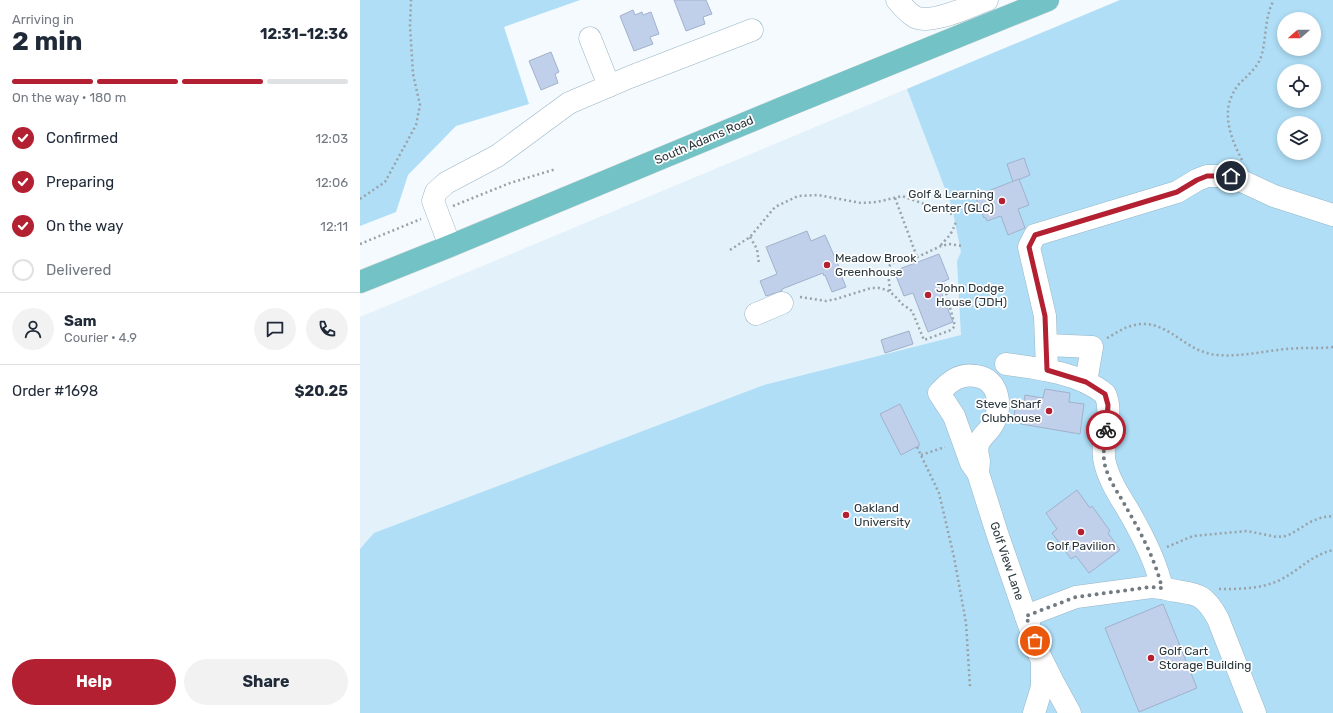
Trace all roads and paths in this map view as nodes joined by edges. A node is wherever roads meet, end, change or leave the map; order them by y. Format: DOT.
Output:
graph roads {
  1 [pos="411,0"];
  2 [pos="897,0"];
  3 [pos="987,0"];
  4 [pos="1048,0"];
  5 [pos="1274,0"];
  6 [pos="752,30"];
  7 [pos="590,38"];
  8 [pos="609,86"];
  9 [pos="556,169"];
  10 [pos="1242,182"];
  11 [pos="895,198"];
  12 [pos="360,199"];
  13 [pos="447,209"];
  14 [pos="952,214"];
  15 [pos="1333,215"];
  16 [pos="426,217"];
  17 [pos="957,221"];
  18 [pos="750,237"];
  19 [pos="360,244"];
  20 [pos="450,246"];
  21 [pos="941,246"];
  22 [pos="963,246"];
  23 [pos="730,250"];
  24 [pos="917,257"];
  25 [pos="759,264"];
  26 [pos="360,282"];
  27 [pos="943,282"];
  28 [pos="890,291"];
  29 [pos="782,303"];
  30 [pos="756,314"];
  31 [pos="1047,345"];
  32 [pos="1092,347"];
  33 [pos="1333,347"];
  34 [pos="1006,364"];
  35 [pos="1047,370"];
  36 [pos="1086,382"];
  37 [pos="917,447"];
  38 [pos="946,447"];
  39 [pos="921,455"];
  40 [pos="978,473"];
  41 [pos="1333,516"];
  42 [pos="1333,550"];
  43 [pos="1151,555"];
  44 [pos="1162,588"];
  45 [pos="1193,593"];
  46 [pos="1026,616"];
  47 [pos="1039,654"];
  48 [pos="970,687"];
  49 [pos="1034,713"];
  50 [pos="1070,713"];
  51 [pos="1255,713"];
  1 -- 12 [label="path"];
  2 -- 3 [label="street"];
  4 -- 20 [label="main road, South Adams Road"];
  5 -- 10 [label="path"];
  6 -- 8 [label="street"];
  7 -- 8 [label="street"];
  8 -- 20 [label="street"];
  9 -- 13 [label="path"];
  10 -- 15 [label="street"];
  10 -- 31 [label="street"];
  11 -- 14 [label="path"];
  11 -- 18 [label="path"];
  11 -- 24 [label="path"];
  16 -- 19 [label="path"];
  17 -- 21 [label="path"];
  18 -- 23 [label="path"];
  18 -- 25 [label="path"];
  20 -- 26 [label="main road, South Adams Road"];
  21 -- 22 [label="path"];
  21 -- 24 [label="path"];
  24 -- 28 [label="path"];
  27 -- 28 [label="path"];
  28 -- 29 [label="path"];
  29 -- 30 [label="street"];
  31 -- 32 [label="street"];
  31 -- 35 [label="street"];
  32 -- 33 [label="path"];
  32 -- 36 [label="street"];
  34 -- 35 [label="street"];
  35 -- 36 [label="street"];
  36 -- 43 [label="street"];
  37 -- 39 [label="path"];
  38 -- 39 [label="path"];
  39 -- 48 [label="path"];
  40 -- 46 [label="street, Golf View Lane"];
  41 -- 43 [label="path"];
  42 -- 45 [label="path"];
  43 -- 44 [label="street"];
  44 -- 45 [label="street"];
  44 -- 46 [label="street"];
  45 -- 51 [label="street"];
  46 -- 47 [label="street, Golf View Lane"];
  47 -- 49 [label="street"];
  47 -- 50 [label="street, Golf View Lane"];
}
